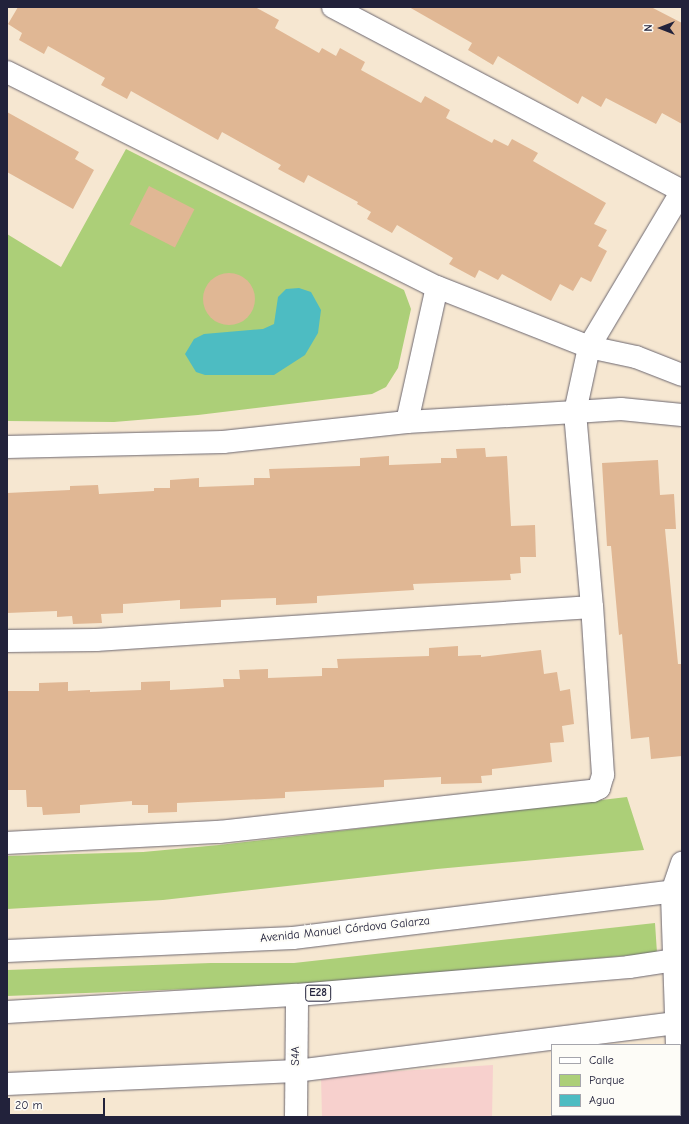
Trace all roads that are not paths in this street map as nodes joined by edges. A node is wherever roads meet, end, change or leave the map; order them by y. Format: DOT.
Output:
graph roads {
  1 [pos="333,7"];
  2 [pos="7,72"];
  3 [pos="682,191"];
  4 [pos="437,287"];
  5 [pos="589,347"];
  6 [pos="682,375"];
  7 [pos="575,412"];
  8 [pos="682,415"];
  9 [pos="407,422"];
  10 [pos="7,447"];
  11 [pos="592,607"];
  12 [pos="7,641"];
  13 [pos="7,843"];
  14 [pos="682,863"];
  15 [pos="677,891"];
  16 [pos="7,951"];
  17 [pos="679,960"];
  18 [pos="297,994"];
  19 [pos="7,1012"];
  20 [pos="677,1023"];
  21 [pos="678,1044"];
  22 [pos="296,1071"];
  23 [pos="7,1084"];
  24 [pos="296,1117"];
  1 -- 3 [label="street"];
  2 -- 4 [label="street"];
  3 -- 5 [label="street"];
  4 -- 5 [label="street"];
  4 -- 9 [label="street"];
  5 -- 6 [label="street"];
  5 -- 7 [label="street"];
  7 -- 8 [label="street"];
  7 -- 9 [label="street"];
  7 -- 11 [label="street"];
  9 -- 10 [label="street"];
  11 -- 12 [label="street"];
  11 -- 13 [label="street"];
  14 -- 15 [label="street"];
  15 -- 16 [label="street, Avenida Manuel Córdova Galarza"];
  15 -- 17 [label="street"];
  17 -- 18 [label="street, E28"];
  17 -- 20 [label="street"];
  18 -- 19 [label="street, E28"];
  18 -- 22 [label="street, S4A"];
  20 -- 21 [label="street"];
  20 -- 22 [label="street"];
  22 -- 23 [label="street"];
  22 -- 24 [label="street, S4A"];
}
